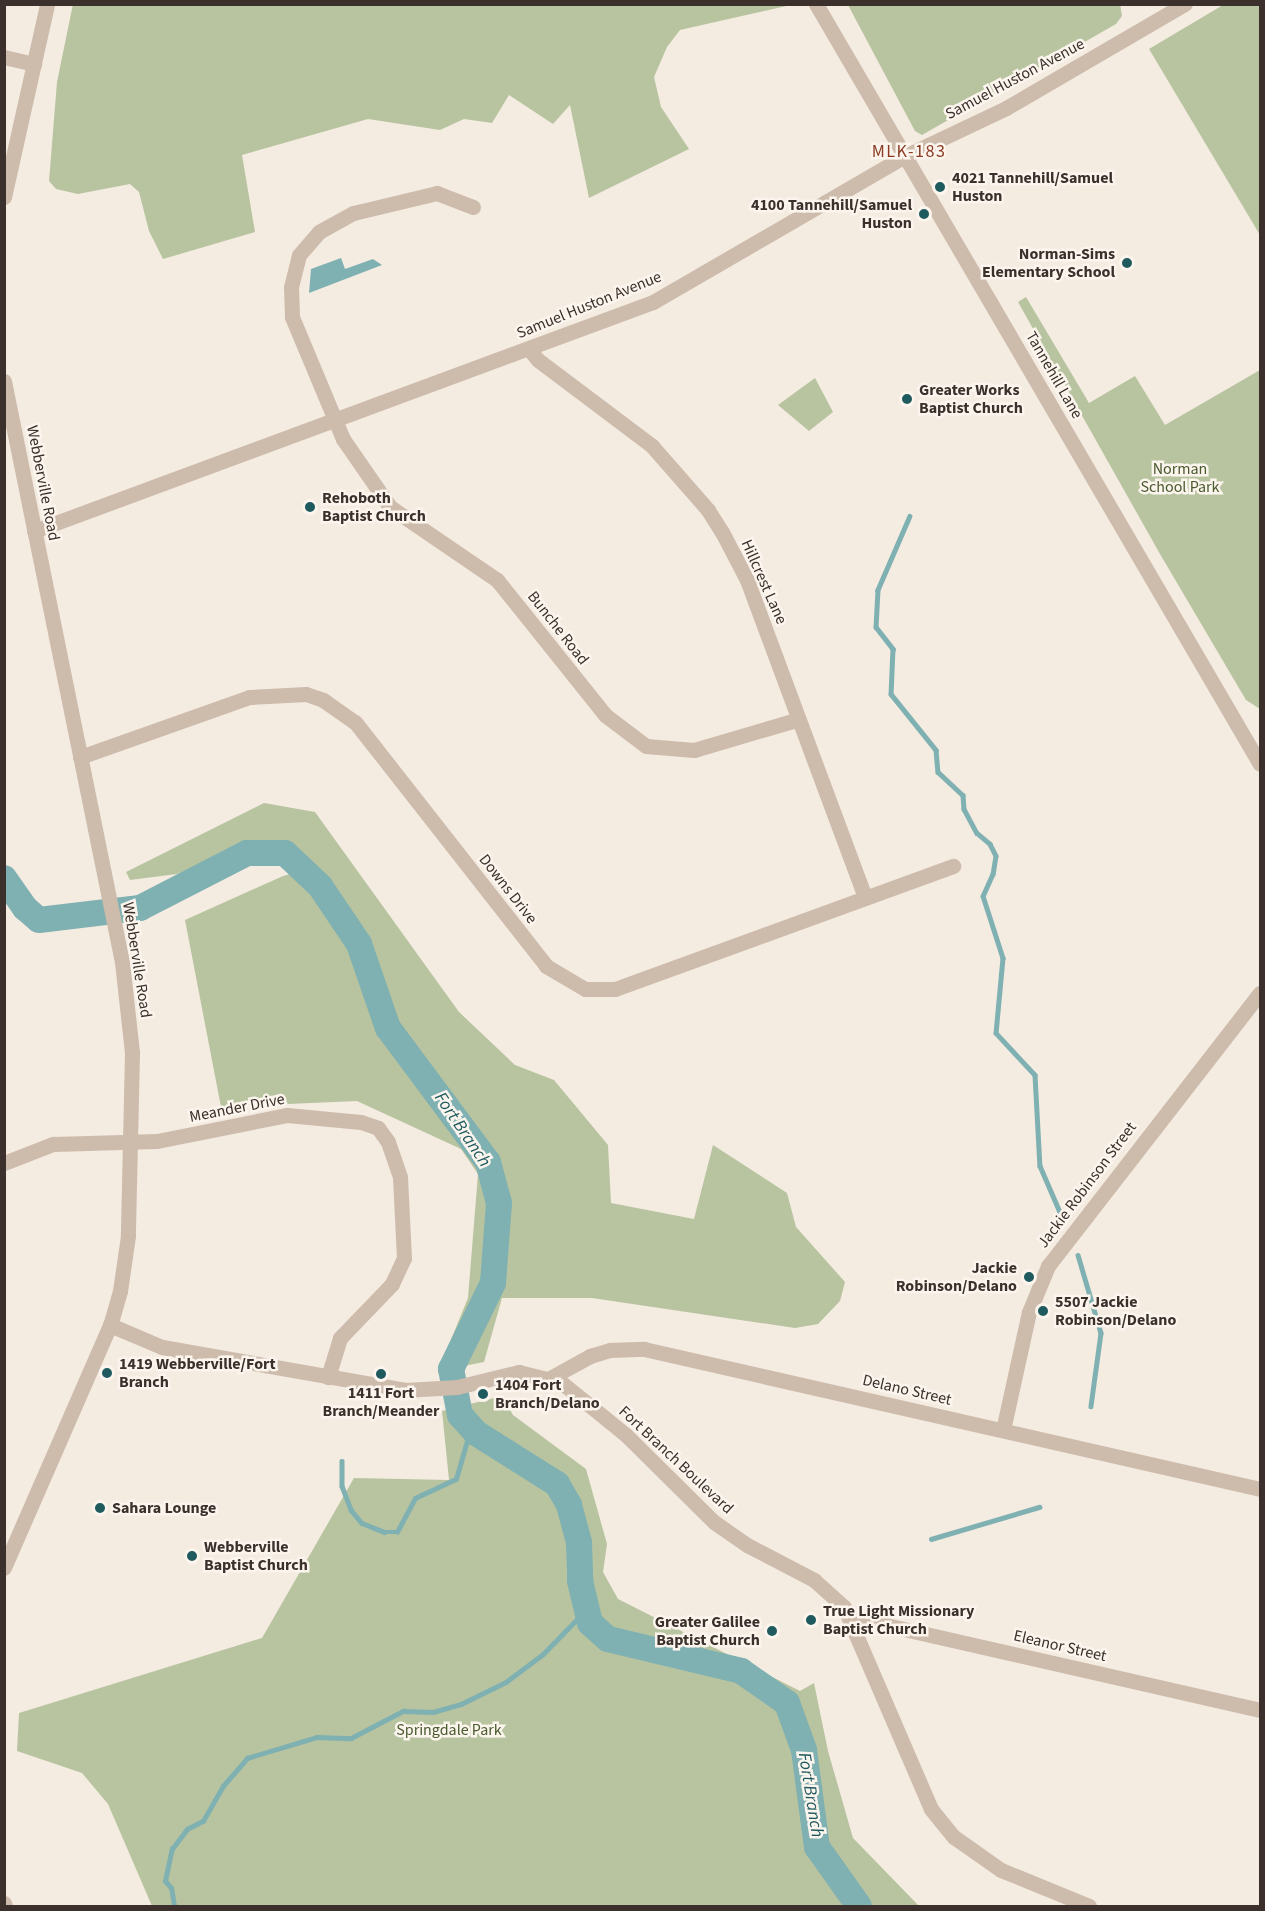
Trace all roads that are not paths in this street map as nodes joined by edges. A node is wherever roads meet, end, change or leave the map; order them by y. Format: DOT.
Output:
graph roads {
  1 [pos="47,4"];
  2 [pos="816,4"];
  3 [pos="1185,4"];
  4 [pos="4,57"];
  5 [pos="34,64"];
  6 [pos="905,156"];
  7 [pos="4,197"];
  8 [pos="473,207"];
  9 [pos="529,348"];
  10 [pos="4,381"];
  11 [pos="334,422"];
  12 [pos="34,531"];
  13 [pos="799,719"];
  14 [pos="80,757"];
  15 [pos="1260,764"];
  16 [pos="953,866"];
  17 [pos="865,898"];
  18 [pos="1260,993"];
  19 [pos="131,1143"];
  20 [pos="4,1163"];
  21 [pos="110,1325"];
  22 [pos="328,1377"];
  23 [pos="550,1378"];
  24 [pos="1003,1430"];
  25 [pos="1260,1489"];
  26 [pos="4,1568"];
  27 [pos="851,1617"];
  28 [pos="1260,1710"];
  29 [pos="1089,1906"];
  1 -- 5 [label="street"];
  2 -- 6 [label="street, Tannehill Lane"];
  3 -- 6 [label="street, Samuel Huston Avenue"];
  4 -- 5 [label="street"];
  5 -- 7 [label="street"];
  6 -- 9 [label="street, Samuel Huston Avenue"];
  6 -- 15 [label="street, Tannehill Lane"];
  8 -- 11 [label="street, Bunche Road"];
  9 -- 11 [label="street, Samuel Huston Avenue"];
  9 -- 13 [label="street, Hillcrest Lane"];
  10 -- 12 [label="street, Webberville Road"];
  11 -- 12 [label="street, Samuel Huston Avenue"];
  11 -- 13 [label="street, Bunche Road"];
  12 -- 14 [label="street, Webberville Road"];
  13 -- 17 [label="street, Hillcrest Lane"];
  14 -- 17 [label="street, Downs Drive"];
  14 -- 19 [label="street, Webberville Road"];
  16 -- 17 [label="street, Downs Drive"];
  18 -- 24 [label="street, Jackie Robinson Street"];
  19 -- 20 [label="street, Meander Drive"];
  19 -- 21 [label="street, Webberville Road"];
  19 -- 22 [label="street, Meander Drive"];
  21 -- 22 [label="street, Fort Branch Boulevard"];
  21 -- 26 [label="street, Webberville Road"];
  22 -- 23 [label="street, Fort Branch Boulevard"];
  23 -- 24 [label="street, Delano Street"];
  23 -- 27 [label="street, Fort Branch Boulevard"];
  24 -- 25 [label="street, Delano Street"];
  27 -- 28 [label="street, Eleanor Street"];
  27 -- 29 [label="street, Fort Branch Boulevard"];
}
